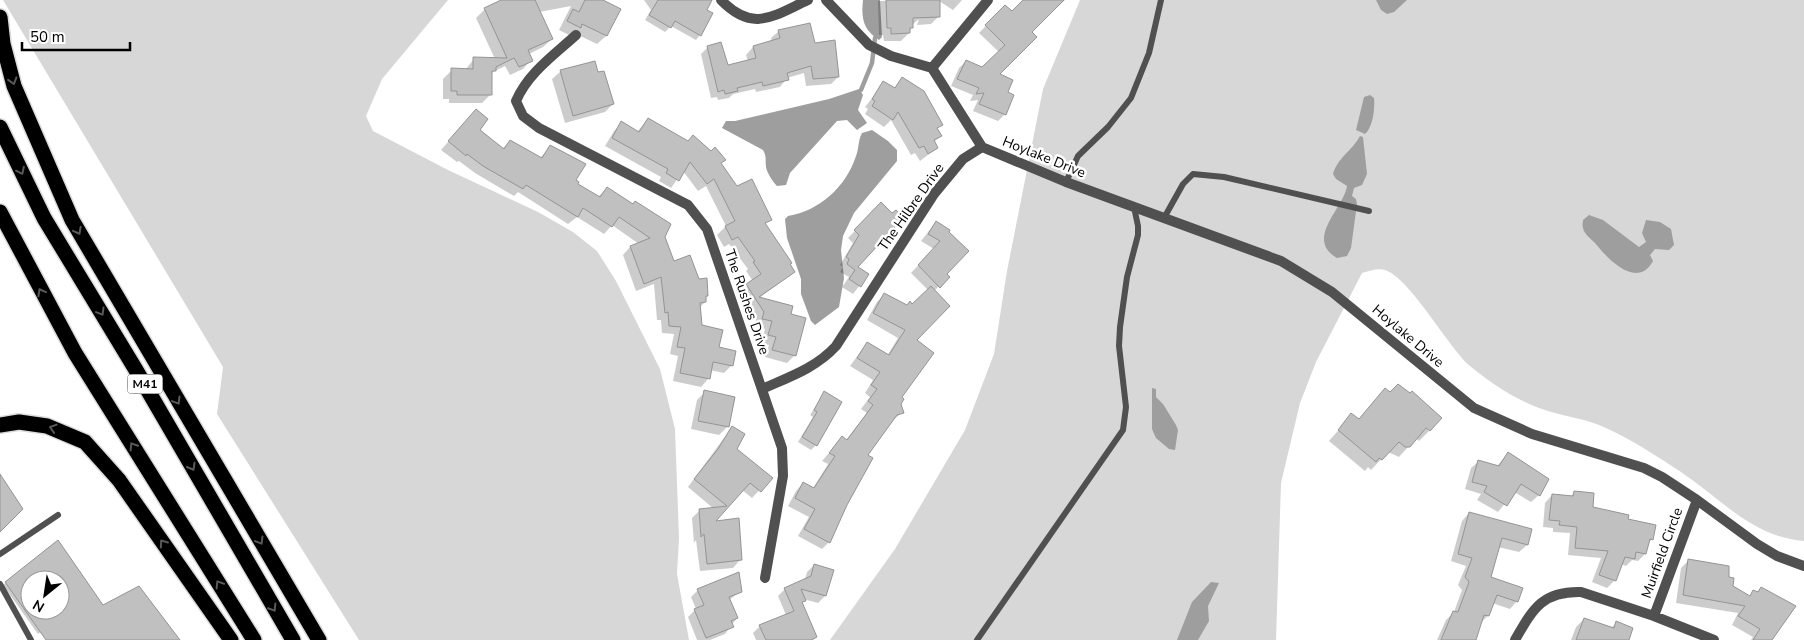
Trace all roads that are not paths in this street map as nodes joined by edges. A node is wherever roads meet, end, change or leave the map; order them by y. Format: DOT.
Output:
graph roads {
  1 [pos="721,0"];
  2 [pos="808,0"];
  3 [pos="826,0"];
  4 [pos="988,0"];
  5 [pos="1161,0"];
  6 [pos="0,17"];
  7 [pos="576,35"];
  8 [pos="932,68"];
  9 [pos="0,127"];
  10 [pos="982,147"];
  11 [pos="1066,182"];
  12 [pos="1134,207"];
  13 [pos="1369,211"];
  14 [pos="0,212"];
  15 [pos="1164,218"];
  16 [pos="762,389"];
  17 [pos="0,425"];
  18 [pos="1697,500"];
  19 [pos="58,515"];
  20 [pos="0,554"];
  21 [pos="1804,565"];
  22 [pos="765,578"];
  23 [pos="0,584"];
  24 [pos="1654,616"];
  25 [pos="30,639"];
  26 [pos="231,640"];
  27 [pos="254,640"];
  28 [pos="293,640"];
  29 [pos="319,640"];
  30 [pos="977,640"];
  31 [pos="1516,640"];
  32 [pos="1714,640"];
  1 -- 2 [label="street"];
  3 -- 8 [label="street"];
  4 -- 8 [label="street"];
  5 -- 11 [label="lane"];
  6 -- 29 [label="highway, one-way"];
  7 -- 16 [label="street, The Rushes Drive"];
  8 -- 10 [label="street"];
  9 -- 28 [label="highway, M41, one-way"];
  10 -- 11 [label="street, Hoylake Drive"];
  10 -- 16 [label="street, The Hilbre Drive"];
  11 -- 12 [label="street, Hoylake Drive"];
  12 -- 15 [label="street, Hoylake Drive"];
  12 -- 30 [label="lane"];
  13 -- 15 [label="lane"];
  27 -- 14 [label="highway, one-way"];
  15 -- 18 [label="street, Hoylake Drive"];
  16 -- 22 [label="street, The Rushes Drive"];
  26 -- 17 [label="highway, one-way"];
  18 -- 21 [label="street, Hoylake Drive"];
  18 -- 24 [label="street, Muirfield Circle"];
  19 -- 20 [label="lane"];
  23 -- 25 [label="lane"];
  24 -- 31 [label="street, Muirfield Circle"];
  24 -- 32 [label="street, Muirfield Circle"];
}
